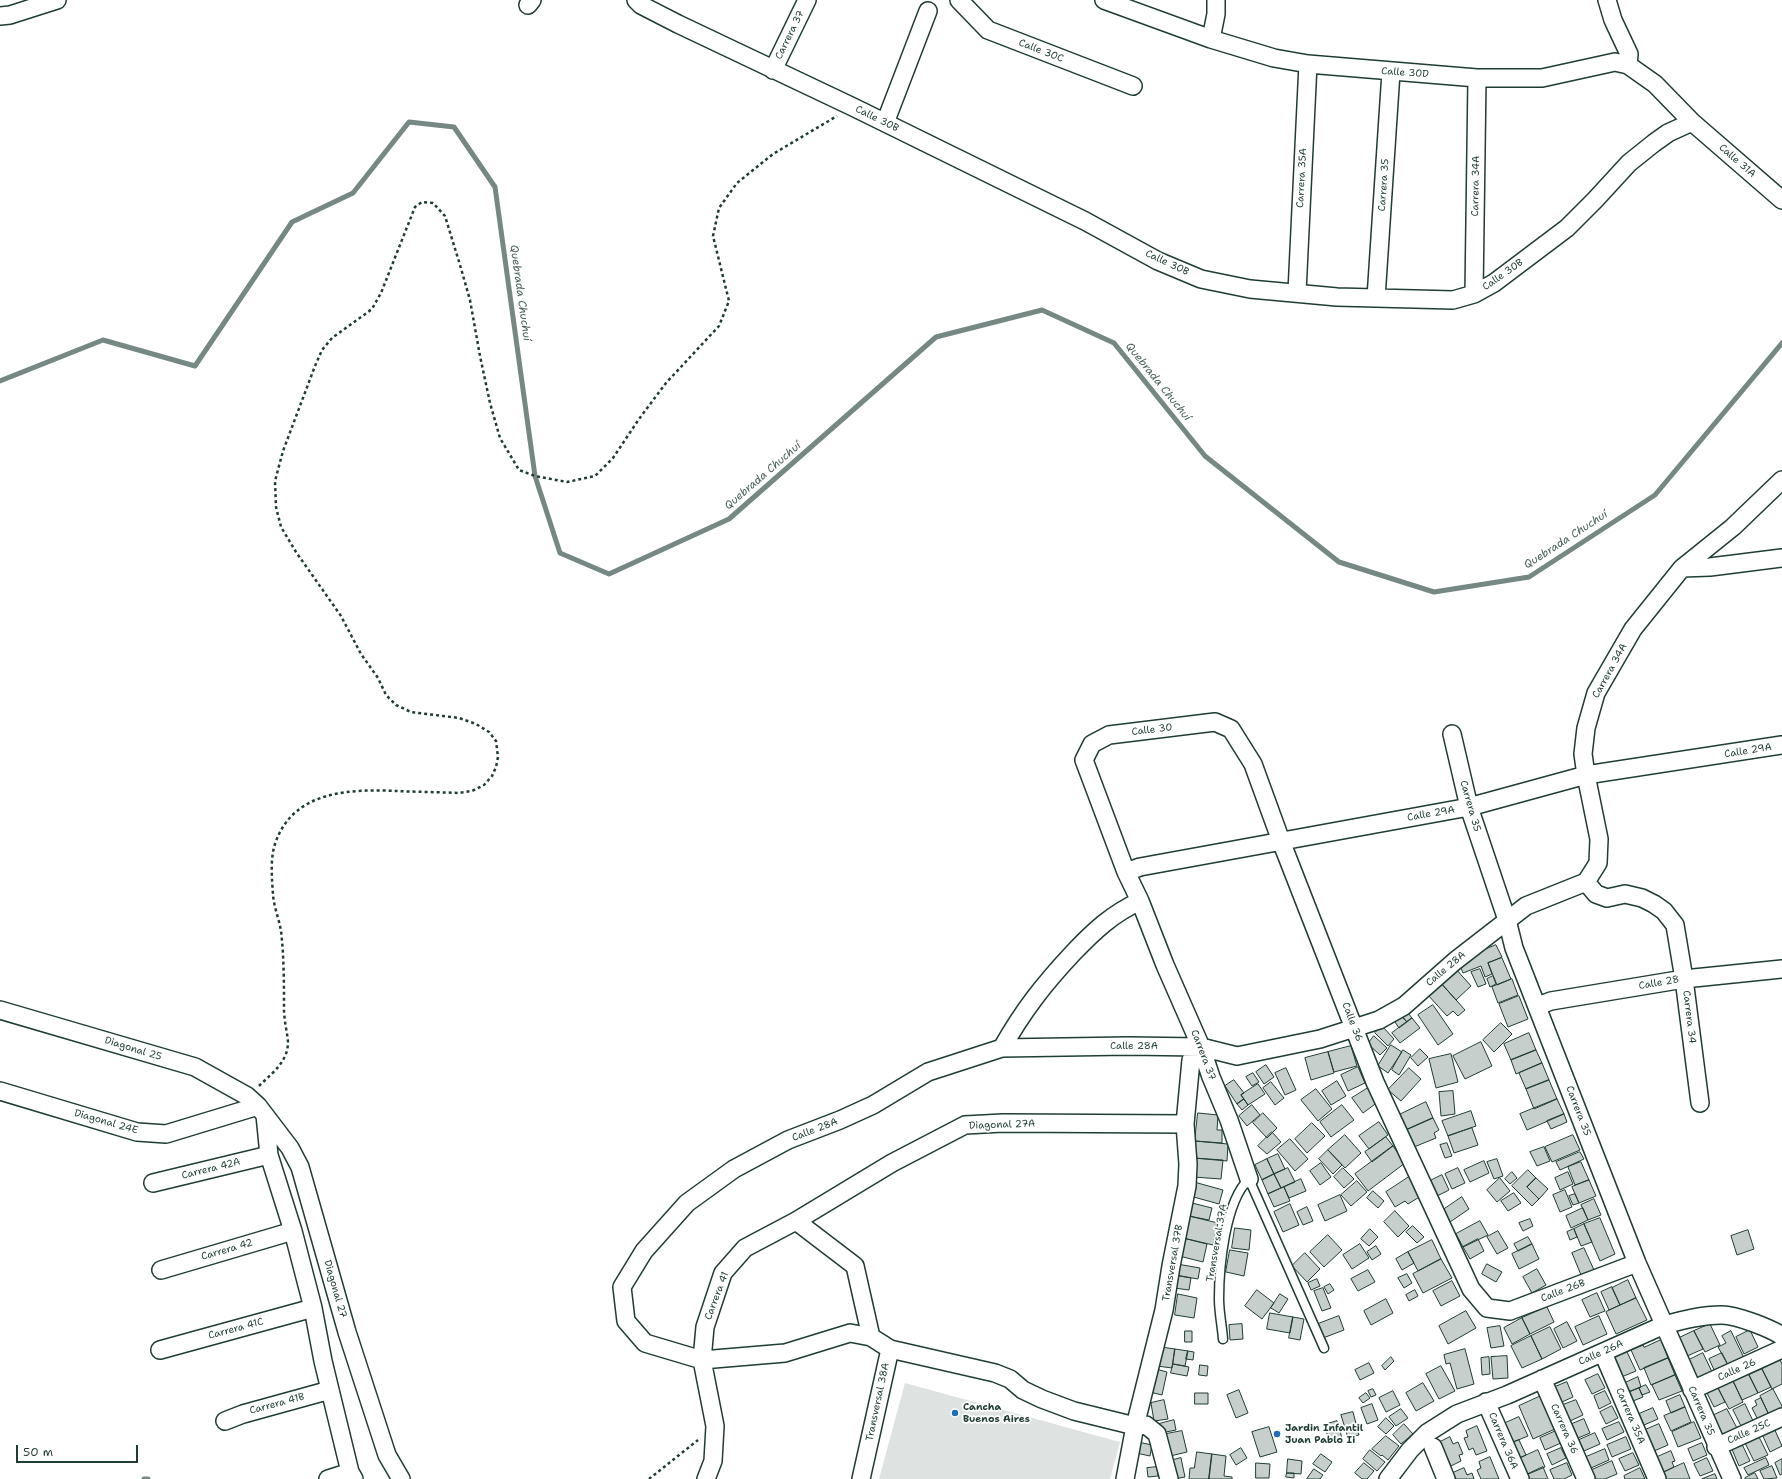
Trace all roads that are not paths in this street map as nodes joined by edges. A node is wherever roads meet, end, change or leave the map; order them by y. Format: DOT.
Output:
graph roads {
  1 [pos="56,0"];
  2 [pos="807,0"];
  3 [pos="959,0"];
  4 [pos="1104,0"];
  5 [pos="1216,0"];
  6 [pos="1607,0"];
  7 [pos="640,2"];
  8 [pos="928,11"];
  9 [pos="0,16"];
  10 [pos="1211,38"];
  11 [pos="1308,64"];
  12 [pos="1628,65"];
  13 [pos="773,70"];
  14 [pos="1391,72"];
  15 [pos="1477,78"];
  16 [pos="1133,86"];
  17 [pos="1692,122"];
  18 [pos="885,123"];
  19 [pos="1782,200"];
  20 [pos="1297,292"];
  21 [pos="1474,294"];
  22 [pos="1376,298"];
  23 [pos="1782,480"];
  24 [pos="1782,558"];
  25 [pos="1682,568"];
  26 [pos="1231,729"];
  27 [pos="1452,734"];
  28 [pos="1782,745"];
  29 [pos="1084,760"];
  30 [pos="1586,775"];
  31 [pos="1469,807"];
  32 [pos="1281,841"];
  33 [pos="1126,872"];
  34 [pos="1586,882"];
  35 [pos="1140,901"];
  36 [pos="1507,920"];
  37 [pos="1782,969"];
  38 [pos="1684,979"];
  39 [pos="1538,1006"];
  40 [pos="0,1010"];
  41 [pos="1354,1028"];
  42 [pos="1201,1047"];
  43 [pos="1002,1048"];
  44 [pos="0,1091"];
  45 [pos="1700,1103"];
  46 [pos="257,1105"];
  47 [pos="1185,1124"];
  48 [pos="270,1155"];
  49 [pos="1249,1178"];
  50 [pos="153,1183"];
  51 [pos="796,1221"];
  52 [pos="293,1231"];
  53 [pos="1637,1263"];
  54 [pos="161,1270"];
  55 [pos="313,1308"];
  56 [pos="1487,1308"];
  57 [pos="1664,1325"];
  58 [pos="1782,1336"];
  59 [pos="871,1337"];
  60 [pos="1223,1339"];
  61 [pos="1324,1348"];
  62 [pos="890,1349"];
  63 [pos="1782,1349"];
  64 [pos="160,1350"];
  65 [pos="1603,1353"];
  66 [pos="702,1360"];
  67 [pos="1542,1380"];
  68 [pos="330,1390"];
  69 [pos="1692,1390"];
  70 [pos="1486,1402"];
  71 [pos="1782,1417"];
  72 [pos="225,1421"];
  73 [pos="1134,1426"];
  74 [pos="1430,1440"];
  75 [pos="1716,1447"];
  76 [pos="352,1475"];
  77 [pos="328,1479"];
  78 [pos="401,1479"];
  79 [pos="706,1479"];
  80 [pos="861,1479"];
  81 [pos="1125,1479"];
  82 [pos="1169,1479"];
  83 [pos="1388,1479"];
  84 [pos="1446,1479"];
  85 [pos="1520,1479"];
  86 [pos="1586,1479"];
  87 [pos="1657,1479"];
  88 [pos="1732,1479"];
  1 -- 9 [label="street"];
  2 -- 13 [label="street, Carrera 37"];
  3 -- 16 [label="street, Calle 30C"];
  4 -- 10 [label="street, Calle 30D"];
  5 -- 10 [label="street"];
  6 -- 12 [label="street"];
  7 -- 13 [label="street, Calle 30B"];
  8 -- 18 [label="street"];
  10 -- 11 [label="street, Calle 30D"];
  11 -- 14 [label="street, Calle 30D"];
  11 -- 20 [label="street, Carrera 35A"];
  12 -- 15 [label="street, Calle 30D"];
  12 -- 17 [label="street"];
  13 -- 18 [label="street, Calle 30B"];
  14 -- 15 [label="street, Calle 30D"];
  14 -- 22 [label="street, Carrera 35"];
  15 -- 21 [label="street, Carrera 34A"];
  17 -- 19 [label="street, Calle 31A"];
  17 -- 21 [label="street, Calle 30B"];
  18 -- 20 [label="street, Calle 30B"];
  20 -- 22 [label="street, Calle 30B"];
  21 -- 22 [label="street, Calle 30B"];
  23 -- 25 [label="street, Carrera 34A"];
  24 -- 25 [label="street"];
  25 -- 30 [label="street, Carrera 34A"];
  26 -- 29 [label="street, Calle 30"];
  26 -- 32 [label="street, Calle 36"];
  27 -- 31 [label="street, Carrera 35"];
  28 -- 30 [label="street, Calle 29A"];
  29 -- 33 [label="street, Carrera 37"];
  30 -- 31 [label="street, Calle 29A"];
  30 -- 34 [label="street, Carrera 34A"];
  31 -- 32 [label="street, Calle 29A"];
  31 -- 36 [label="street, Carrera 35"];
  32 -- 33 [label="street, Calle 29A"];
  32 -- 41 [label="street, Calle 36"];
  33 -- 35 [label="street, Carrera 37"];
  34 -- 36 [label="street, Calle 28A"];
  34 -- 38 [label="street, Carrera 34"];
  35 -- 42 [label="street, Carrera 37"];
  35 -- 43 [label="street"];
  36 -- 39 [label="street, Carrera 35"];
  36 -- 41 [label="street, Calle 28A"];
  37 -- 38 [label="street, Calle 28"];
  38 -- 39 [label="street, Calle 28"];
  38 -- 45 [label="street, Carrera 34"];
  39 -- 53 [label="street, Carrera 35"];
  40 -- 46 [label="street, Diagonal 25"];
  41 -- 42 [label="street, Calle 28A"];
  41 -- 56 [label="street, Calle 36"];
  42 -- 43 [label="street, Calle 28A"];
  42 -- 47 [label="street, Transversal 37B"];
  42 -- 49 [label="street, Carrera 37"];
  43 -- 66 [label="street, Calle 28A"];
  44 -- 46 [label="street, Diagonal 24E"];
  46 -- 48 [label="street"];
  46 -- 78 [label="street, Diagonal 27"];
  47 -- 51 [label="street, Diagonal 27A"];
  47 -- 73 [label="street, Transversal 37B"];
  48 -- 50 [label="street, Carrera 42A"];
  48 -- 52 [label="street"];
  49 -- 60 [label="lane, Transversal 37A"];
  49 -- 61 [label="lane, Carrera 37"];
  51 -- 59 [label="street"];
  51 -- 66 [label="street, Carrera 41"];
  52 -- 54 [label="street, Carrera 42"];
  52 -- 55 [label="street"];
  53 -- 56 [label="street, Calle 26B"];
  53 -- 57 [label="street, Carrera 35"];
  55 -- 64 [label="street, Carrera 41C"];
  55 -- 68 [label="street"];
  57 -- 58 [label="street, Calle 26A"];
  57 -- 65 [label="street, Calle 26A"];
  57 -- 69 [label="street, Carrera 35"];
  59 -- 62 [label="street, Transversal 38A"];
  59 -- 66 [label="street"];
  62 -- 73 [label="street"];
  62 -- 80 [label="street, Transversal 38A"];
  63 -- 69 [label="street, Calle 26"];
  65 -- 67 [label="street, Calle 26A"];
  65 -- 87 [label="street, Carrera 35A"];
  66 -- 79 [label="street, Carrera 41"];
  67 -- 70 [label="street, Calle 26A"];
  67 -- 86 [label="street, Carrera 36"];
  68 -- 72 [label="street, Carrera 41B"];
  68 -- 76 [label="street"];
  69 -- 75 [label="street, Carrera 35"];
  70 -- 74 [label="street, Calle 26A"];
  70 -- 85 [label="street, Carrera 36A"];
  71 -- 75 [label="street, Calle 25C"];
  73 -- 81 [label="street, Transversal 37B"];
  73 -- 82 [label="street"];
  74 -- 83 [label="street, Calle 26A"];
  74 -- 84 [label="street"];
  75 -- 88 [label="street, Carrera 35"];
  76 -- 77 [label="street"];
}
